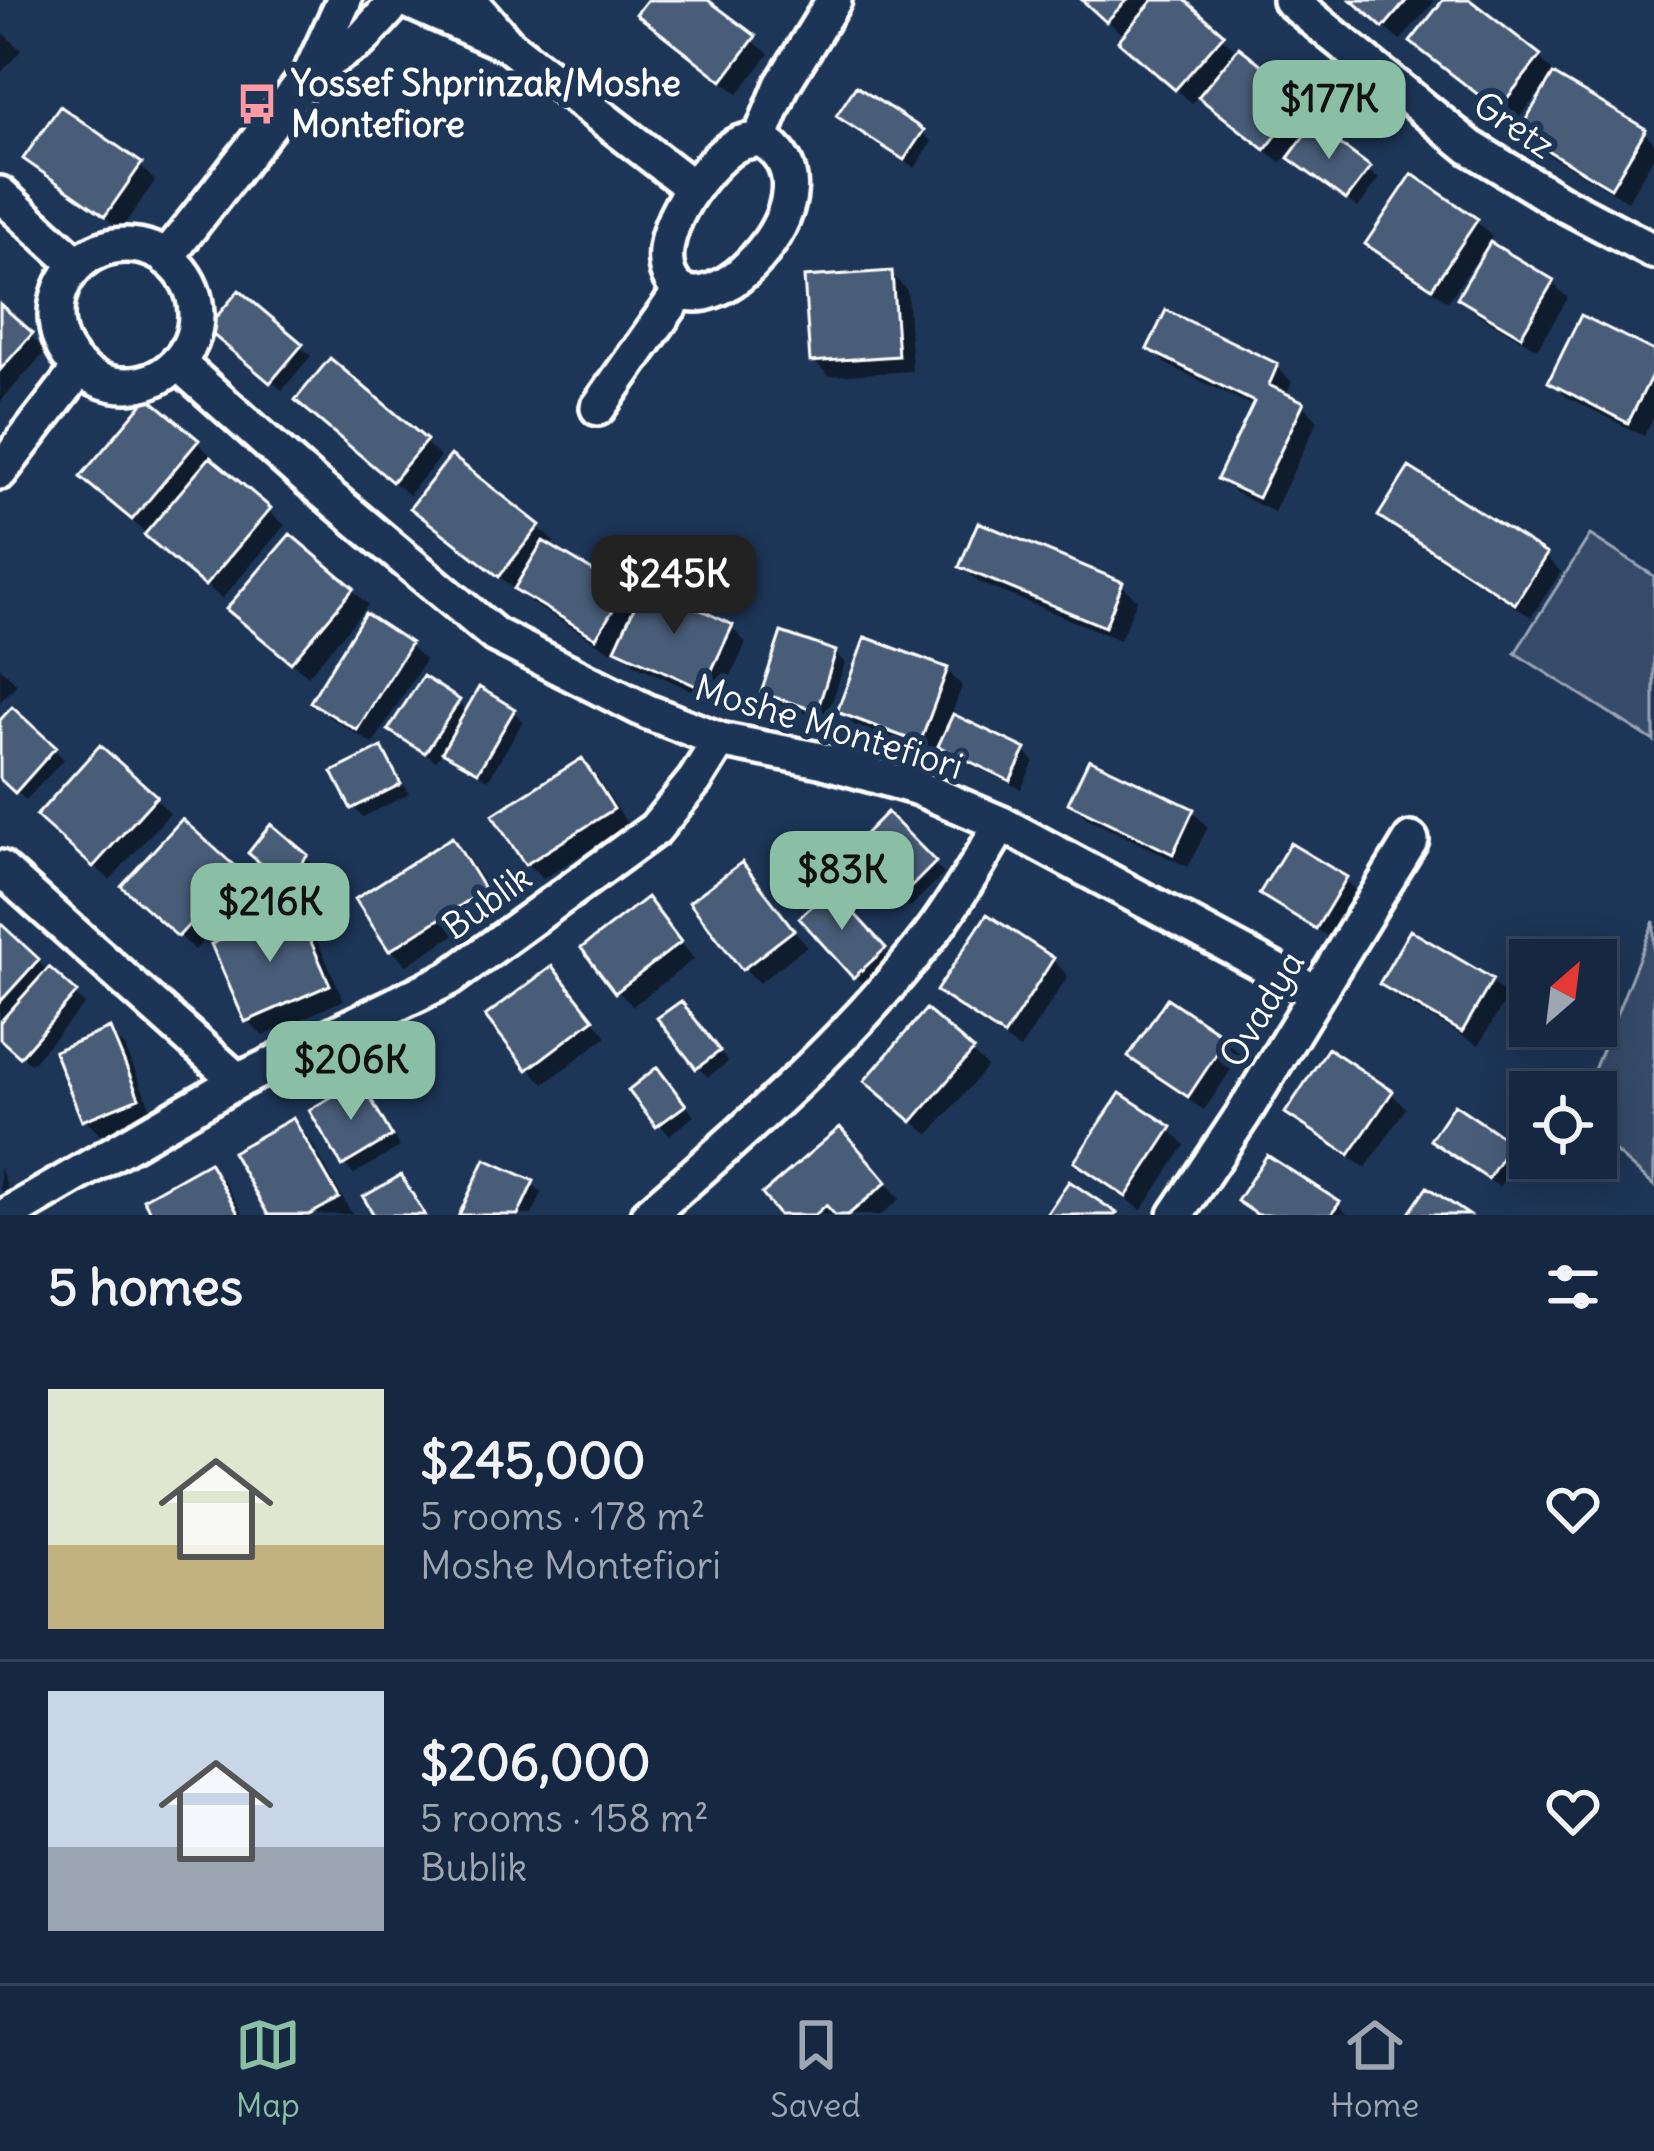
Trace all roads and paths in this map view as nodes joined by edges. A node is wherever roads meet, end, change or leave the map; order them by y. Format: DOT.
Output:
graph roads {
  1 [pos="344,0"];
  2 [pos="469,0"];
  3 [pos="834,0"];
  4 [pos="1290,0"];
  5 [pos="397,3"];
  6 [pos="508,45"];
  7 [pos="310,72"];
  8 [pos="760,139"];
  9 [pos="692,188"];
  10 [pos="0,194"];
  11 [pos="1652,251"];
  12 [pos="166,258"];
  13 [pos="77,264"];
  14 [pos="681,290"];
  15 [pos="178,363"];
  16 [pos="80,368"];
  17 [pos="598,408"];
  18 [pos="0,472"];
  19 [pos="720,740"];
  20 [pos="1002,824"];
  21 [pos="1411,840"];
  22 [pos="0,868"];
  23 [pos="1317,993"];
  24 [pos="238,1082"];
  25 [pos="7,1215"];
  26 [pos="648,1215"];
  27 [pos="1176,1215"];
  1 -- 7 [label="street"];
  2 -- 6 [label="street"];
  3 -- 8 [label="street"];
  4 -- 11 [label="street, Gretz"];
  5 -- 6 [label="street"];
  5 -- 7 [label="street"];
  6 -- 9 [label="street"];
  7 -- 12 [label="street"];
  8 -- 9 [label="street"];
  8 -- 14 [label="street"];
  9 -- 14 [label="street"];
  10 -- 13 [label="street"];
  12 -- 13 [label="street"];
  12 -- 15 [label="street"];
  13 -- 16 [label="street"];
  14 -- 17 [label="street"];
  15 -- 16 [label="street"];
  15 -- 19 [label="street, Moshe Montefiori"];
  16 -- 18 [label="street"];
  19 -- 20 [label="street, Moshe Montefiori"];
  19 -- 24 [label="street, Bublik"];
  20 -- 23 [label="street, Moshe Montefiori"];
  20 -- 26 [label="street"];
  21 -- 23 [label="street, Ovadya"];
  22 -- 24 [label="street"];
  23 -- 27 [label="street, Ovadya"];
  24 -- 25 [label="street, Bublik"];
}
